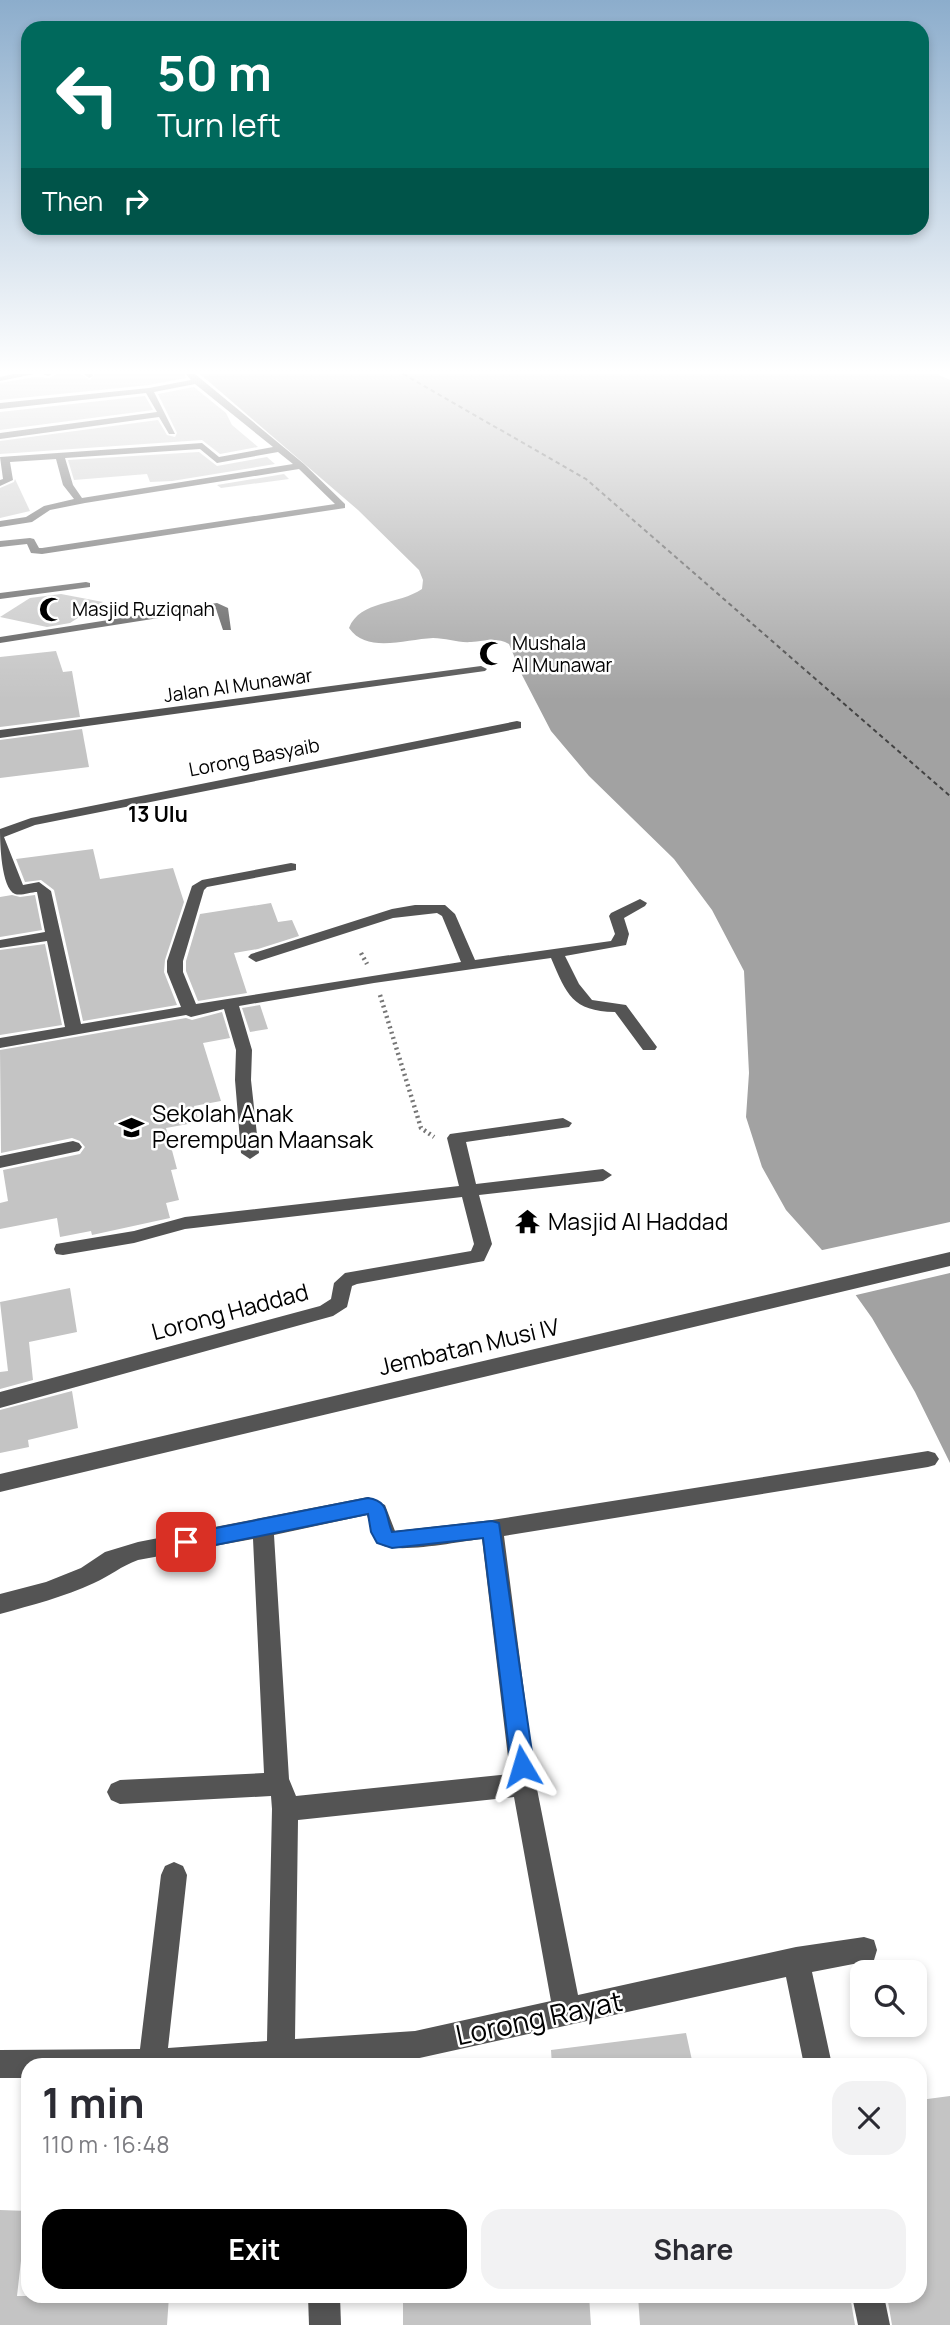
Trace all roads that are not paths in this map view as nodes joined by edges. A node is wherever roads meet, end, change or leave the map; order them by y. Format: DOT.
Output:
graph roads {
  1 [pos="67,482"];
  2 [pos="197,482"];
  3 [pos="318,482"];
  4 [pos="80,501"];
  5 [pos="0,524"];
  6 [pos="0,544"];
  7 [pos="86,585"];
  8 [pos="0,596"];
  9 [pos="227,628"];
  10 [pos="0,640"];
  11 [pos="481,669"];
  12 [pos="517,725"];
  13 [pos="0,734"];
  14 [pos="0,834"];
  15 [pos="0,840"];
  16 [pos="291,867"];
  17 [pos="640,903"];
  18 [pos="54,935"];
  19 [pos="0,944"];
  20 [pos="556,955"];
  21 [pos="256,957"];
  22 [pos="470,966"];
  23 [pos="231,1004"];
  24 [pos="191,1012"];
  25 [pos="74,1030"];
  26 [pos="0,1043"];
  27 [pos="649,1047"];
  28 [pos="563,1123"];
  29 [pos="73,1147"];
  30 [pos="250,1153"];
  31 [pos="0,1162"];
  32 [pos="603,1175"];
  33 [pos="469,1191"];
  34 [pos="63,1249"];
  35 [pos="950,1259"];
  36 [pos="0,1400"];
  37 [pos="928,1459"];
  38 [pos="0,1483"];
  39 [pos="263,1528"];
  40 [pos="492,1529"];
  41 [pos="0,1604"];
  42 [pos="277,1784"];
  43 [pos="524,1784"];
  44 [pos="120,1792"];
  45 [pos="285,1809"];
  46 [pos="174,1875"];
  47 [pos="864,1950"];
  48 [pos="796,1961"];
  49 [pos="567,2012"];
  50 [pos="281,2054"];
  51 [pos="153,2058"];
  52 [pos="224,2058"];
  53 [pos="320,2058"];
  54 [pos="817,2058"];
  55 [pos="0,2064"];
  56 [pos="21,2064"];
  57 [pos="324,2303"];
  58 [pos="869,2303"];
  59 [pos="325,2325"];
  60 [pos="874,2325"];
  1 -- 4 [label="street"];
  2 -- 4 [label="street"];
  3 -- 6 [label="street"];
  4 -- 5 [label="street"];
  7 -- 8 [label="street"];
  9 -- 10 [label="street"];
  11 -- 13 [label="street, Jalan Al Munawar"];
  12 -- 14 [label="street, Lorong Basyaib"];
  15 -- 18 [label="street"];
  16 -- 24 [label="street"];
  17 -- 20 [label="street"];
  18 -- 19 [label="street"];
  18 -- 25 [label="street"];
  20 -- 22 [label="street"];
  20 -- 27 [label="street"];
  21 -- 22 [label="street"];
  22 -- 23 [label="street"];
  23 -- 24 [label="street"];
  23 -- 30 [label="street"];
  24 -- 25 [label="street"];
  25 -- 26 [label="street"];
  28 -- 33 [label="street, Lorong Haddad"];
  29 -- 31 [label="street"];
  32 -- 33 [label="street"];
  33 -- 34 [label="street"];
  33 -- 36 [label="street, Lorong Haddad"];
  35 -- 38 [label="street, Jembatan Musi IV"];
  37 -- 40 [label="street"];
  39 -- 40 [label="street"];
  39 -- 41 [label="street"];
  39 -- 42 [label="street"];
  40 -- 43 [label="street"];
  42 -- 44 [label="street"];
  42 -- 45 [label="street"];
  43 -- 45 [label="street"];
  43 -- 49 [label="street"];
  45 -- 50 [label="street"];
  46 -- 51 [label="street"];
  47 -- 48 [label="street, Lorong Rayat"];
  48 -- 49 [label="street, Lorong Rayat"];
  48 -- 54 [label="street"];
  49 -- 53 [label="street, Lorong Rayat"];
  50 -- 52 [label="street, Lorong Rayat"];
  50 -- 53 [label="street, Lorong Rayat"];
  55 -- 56 [label="street, Lorong Rayat"];
  57 -- 59 [label="street"];
  58 -- 60 [label="street"];
}
